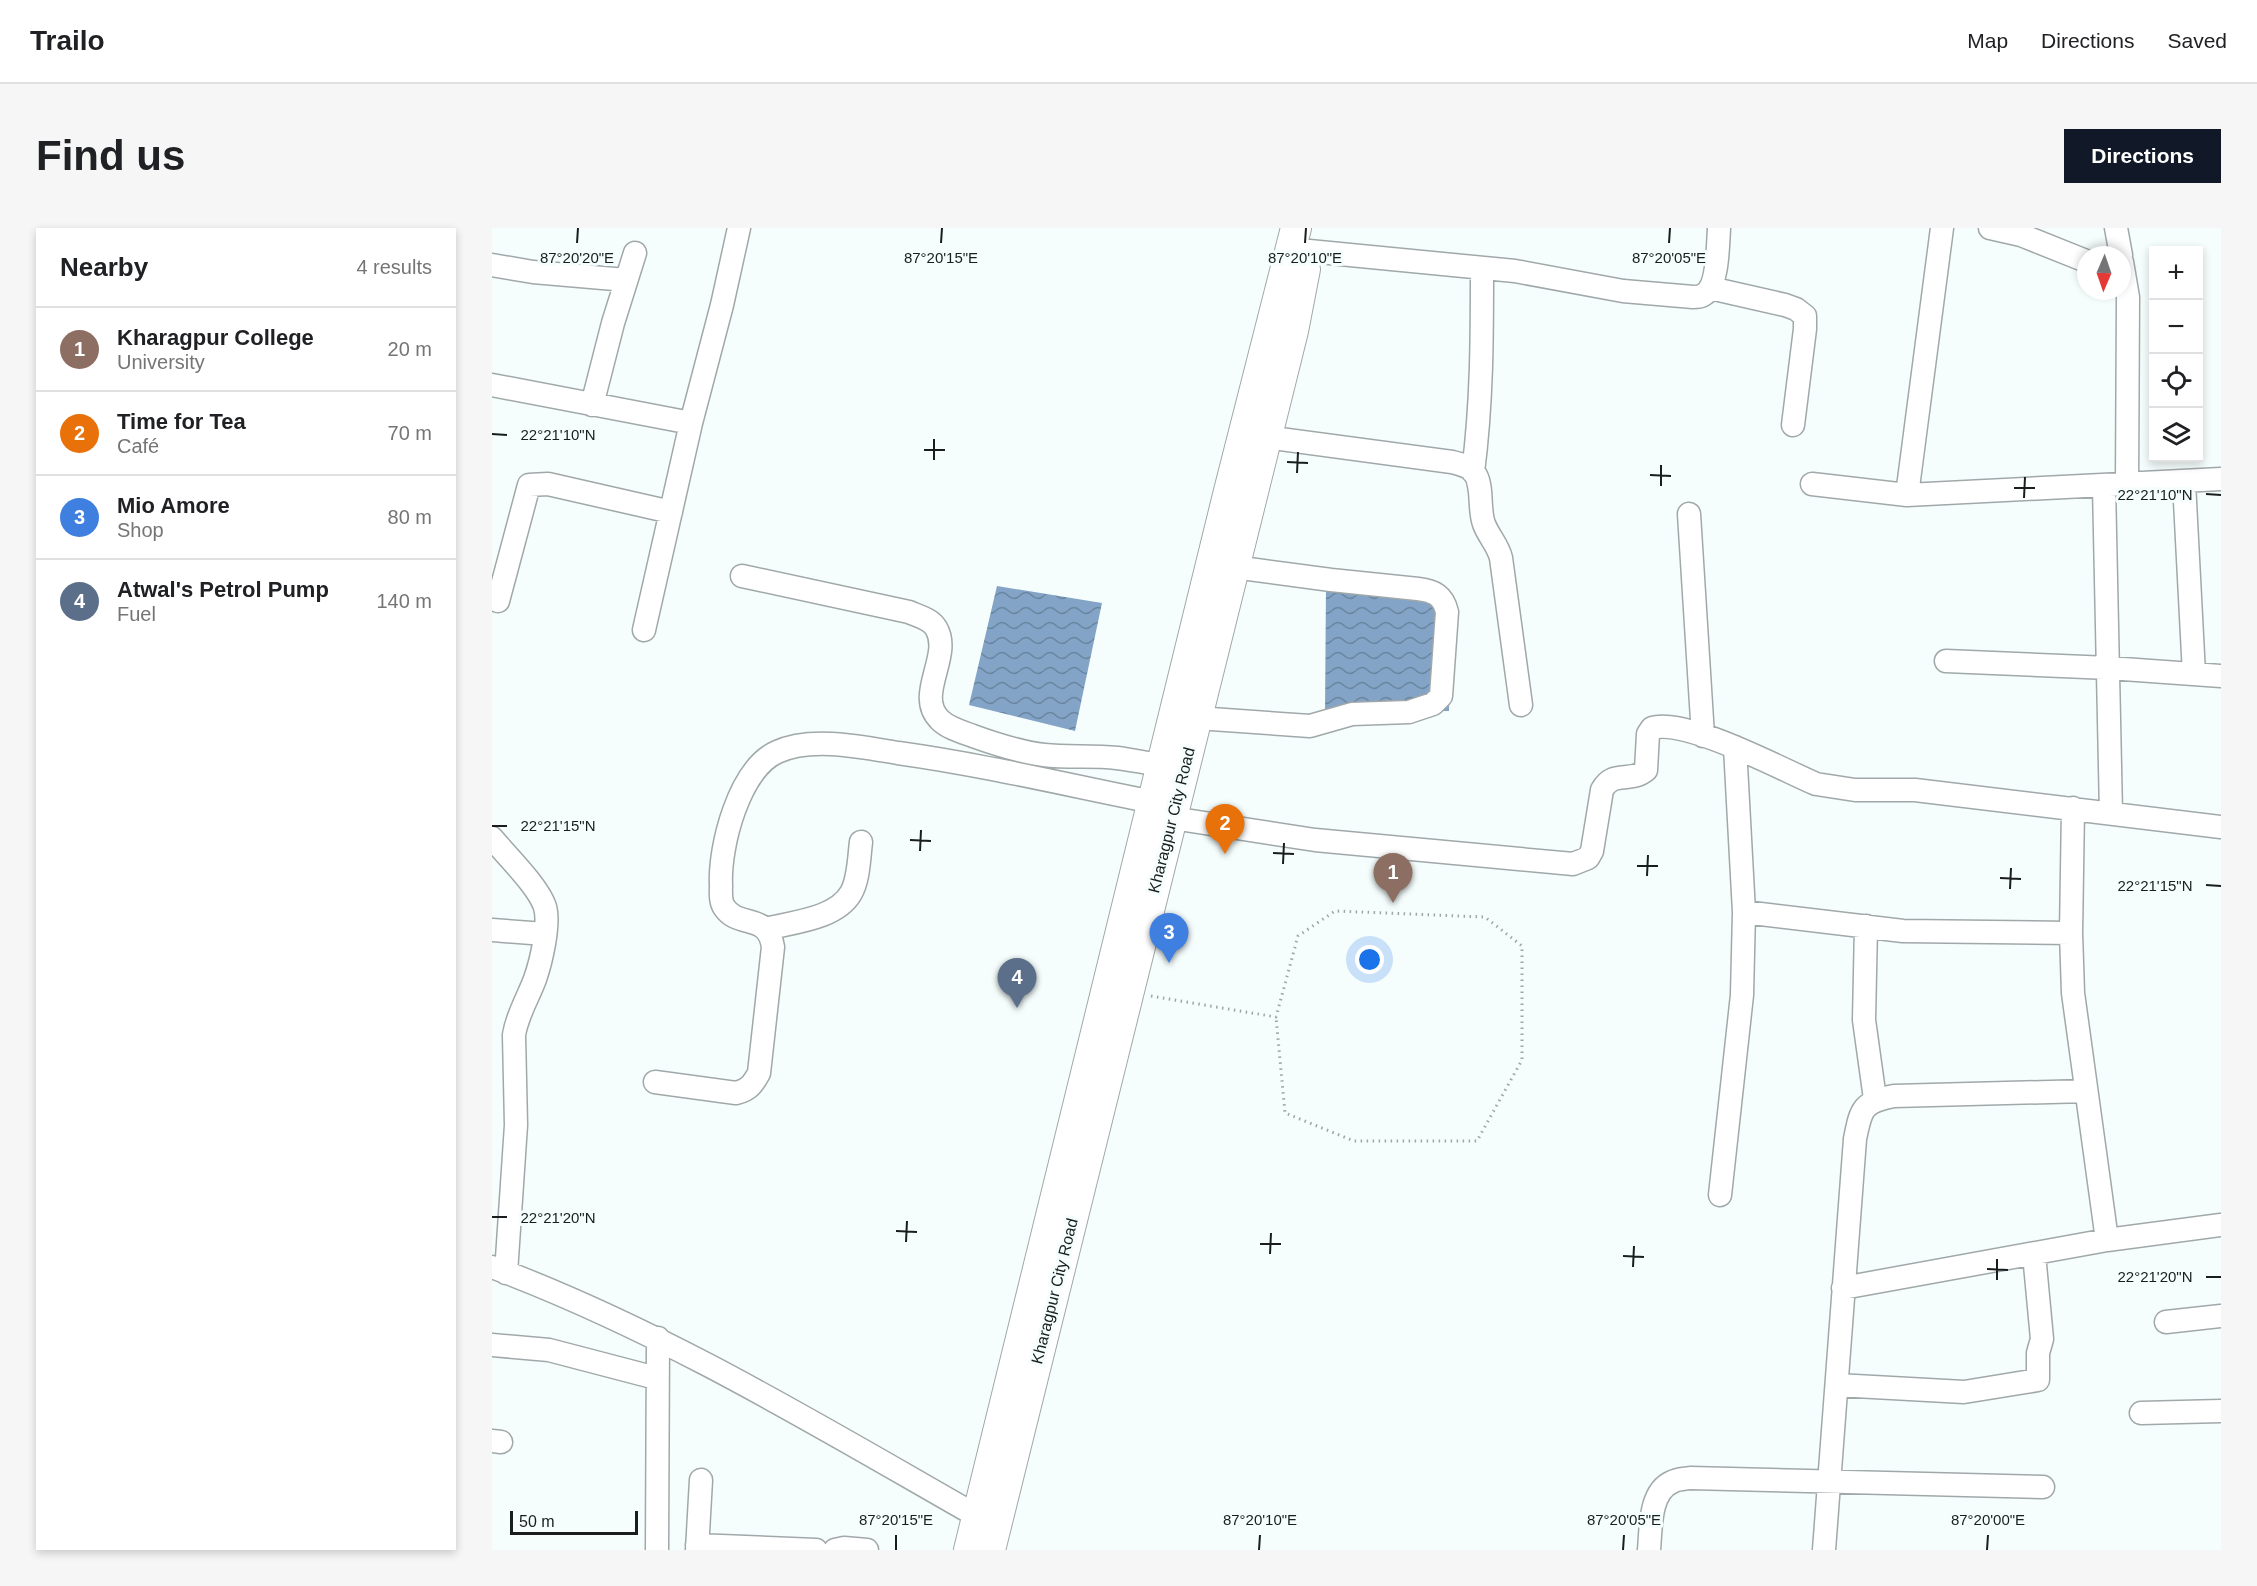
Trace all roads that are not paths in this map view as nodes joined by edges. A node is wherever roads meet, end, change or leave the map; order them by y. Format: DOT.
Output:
graph roads {
  1 [pos="739,228"];
  2 [pos="1719,228"];
  3 [pos="1942,228"];
  4 [pos="1990,228"];
  5 [pos="2116,228"];
  6 [pos="1306,236"];
  7 [pos="2119,246"];
  8 [pos="635,253"];
  9 [pos="2077,257"];
  10 [pos="492,265"];
  11 [pos="1482,268"];
  12 [pos="626,280"];
  13 [pos="1710,288"];
  14 [pos="2128,300"];
  15 [pos="492,385"];
  16 [pos="592,405"];
  17 [pos="691,423"];
  18 [pos="1793,425"];
  19 [pos="1266,437"];
  20 [pos="1473,472"];
  21 [pos="2221,479"];
  22 [pos="2184,482"];
  23 [pos="1812,484"];
  24 [pos="2127,485"];
  25 [pos="2104,486"];
  26 [pos="1907,495"];
  27 [pos="671,512"];
  28 [pos="1689,514"];
  29 [pos="1234,567"];
  30 [pos="742,576"];
  31 [pos="498,602"];
  32 [pos="644,630"];
  33 [pos="1946,661"];
  34 [pos="2109,668"];
  35 [pos="2194,674"];
  36 [pos="2221,676"];
  37 [pos="1521,705"];
  38 [pos="1197,718"];
  39 [pos="1703,736"];
  40 [pos="1734,747"];
  41 [pos="1162,765"];
  42 [pos="2073,808"];
  43 [pos="1162,810"];
  44 [pos="2111,813"];
  45 [pos="2221,827"];
  46 [pos="492,838"];
  47 [pos="861,842"];
  48 [pos="1744,912"];
  49 [pos="1866,926"];
  50 [pos="766,928"];
  51 [pos="492,930"];
  52 [pos="2071,933"];
  53 [pos="545,934"];
  54 [pos="655,1082"];
  55 [pos="2086,1091"];
  56 [pos="1875,1099"];
  57 [pos="1720,1195"];
  58 [pos="2221,1225"];
  59 [pos="2107,1240"];
  60 [pos="2034,1254"];
  61 [pos="499,1270"];
  62 [pos="1843,1288"];
  63 [pos="2221,1316"];
  64 [pos="2166,1322"];
  65 [pos="658,1338"];
  66 [pos="492,1345"];
  67 [pos="656,1378"];
  68 [pos="1837,1385"];
  69 [pos="2221,1411"];
  70 [pos="2141,1413"];
  71 [pos="700,1480"];
  72 [pos="1829,1482"];
  73 [pos="2043,1486"];
  74 [pos="977,1516"];
  75 [pos="697,1547"];
  76 [pos="657,1550"];
  77 [pos="816,1550"];
  78 [pos="835,1550"];
  79 [pos="867,1550"];
  80 [pos="969,1550"];
  81 [pos="990,1550"];
  82 [pos="1649,1550"];
  83 [pos="1824,1550"];
  1 -- 17 [label="street"];
  2 -- 13 [label="street"];
  3 -- 26 [label="street"];
  4 -- 9 [label="street"];
  5 -- 7 [label="street"];
  6 -- 11 [label="street"];
  6 -- 19 [label="main road, Kharagpur City Road"];
  6 -- 41 [label="main road"];
  8 -- 12 [label="street"];
  10 -- 12 [label="street"];
  11 -- 13 [label="street"];
  11 -- 20 [label="street"];
  12 -- 16 [label="street"];
  13 -- 18 [label="street"];
  14 -- 24 [label="street"];
  15 -- 16 [label="street"];
  16 -- 17 [label="street"];
  17 -- 27 [label="street"];
  19 -- 20 [label="street"];
  19 -- 29 [label="main road, Kharagpur City Road"];
  20 -- 37 [label="street"];
  21 -- 22 [label="street"];
  22 -- 24 [label="street"];
  22 -- 35 [label="street"];
  23 -- 26 [label="street"];
  24 -- 25 [label="street"];
  25 -- 26 [label="street"];
  25 -- 34 [label="street"];
  27 -- 31 [label="street"];
  27 -- 32 [label="street"];
  28 -- 39 [label="street"];
  29 -- 38 [label="main road, Kharagpur City Road"];
  29 -- 38 [label="street"];
  30 -- 41 [label="street"];
  33 -- 34 [label="street"];
  34 -- 35 [label="street"];
  34 -- 44 [label="street"];
  35 -- 36 [label="street"];
  38 -- 43 [label="main road, Kharagpur City Road"];
  39 -- 40 [label="street"];
  39 -- 43 [label="street"];
  40 -- 42 [label="street"];
  40 -- 48 [label="street"];
  41 -- 43 [label="main road"];
  42 -- 44 [label="street"];
  42 -- 52 [label="street"];
  43 -- 50 [label="street"];
  43 -- 74 [label="main road"];
  43 -- 81 [label="main road, Kharagpur City Road"];
  44 -- 45 [label="street"];
  46 -- 53 [label="street"];
  47 -- 50 [label="street"];
  48 -- 49 [label="street"];
  48 -- 57 [label="street"];
  49 -- 52 [label="street"];
  49 -- 56 [label="street"];
  50 -- 54 [label="street"];
  51 -- 53 [label="street"];
  52 -- 55 [label="street"];
  53 -- 61 [label="street"];
  55 -- 56 [label="street"];
  55 -- 59 [label="street"];
  56 -- 62 [label="street"];
  58 -- 59 [label="street"];
  59 -- 60 [label="street"];
  60 -- 62 [label="street"];
  60 -- 68 [label="street"];
  61 -- 65 [label="street"];
  62 -- 68 [label="street"];
  63 -- 64 [label="street"];
  65 -- 67 [label="street"];
  65 -- 74 [label="street"];
  66 -- 67 [label="street"];
  67 -- 76 [label="street"];
  68 -- 72 [label="street"];
  69 -- 70 [label="street"];
  71 -- 75 [label="street"];
  72 -- 73 [label="street"];
  72 -- 82 [label="street"];
  72 -- 83 [label="street"];
  74 -- 80 [label="main road"];
  75 -- 77 [label="street"];
  78 -- 79 [label="street"];
}
